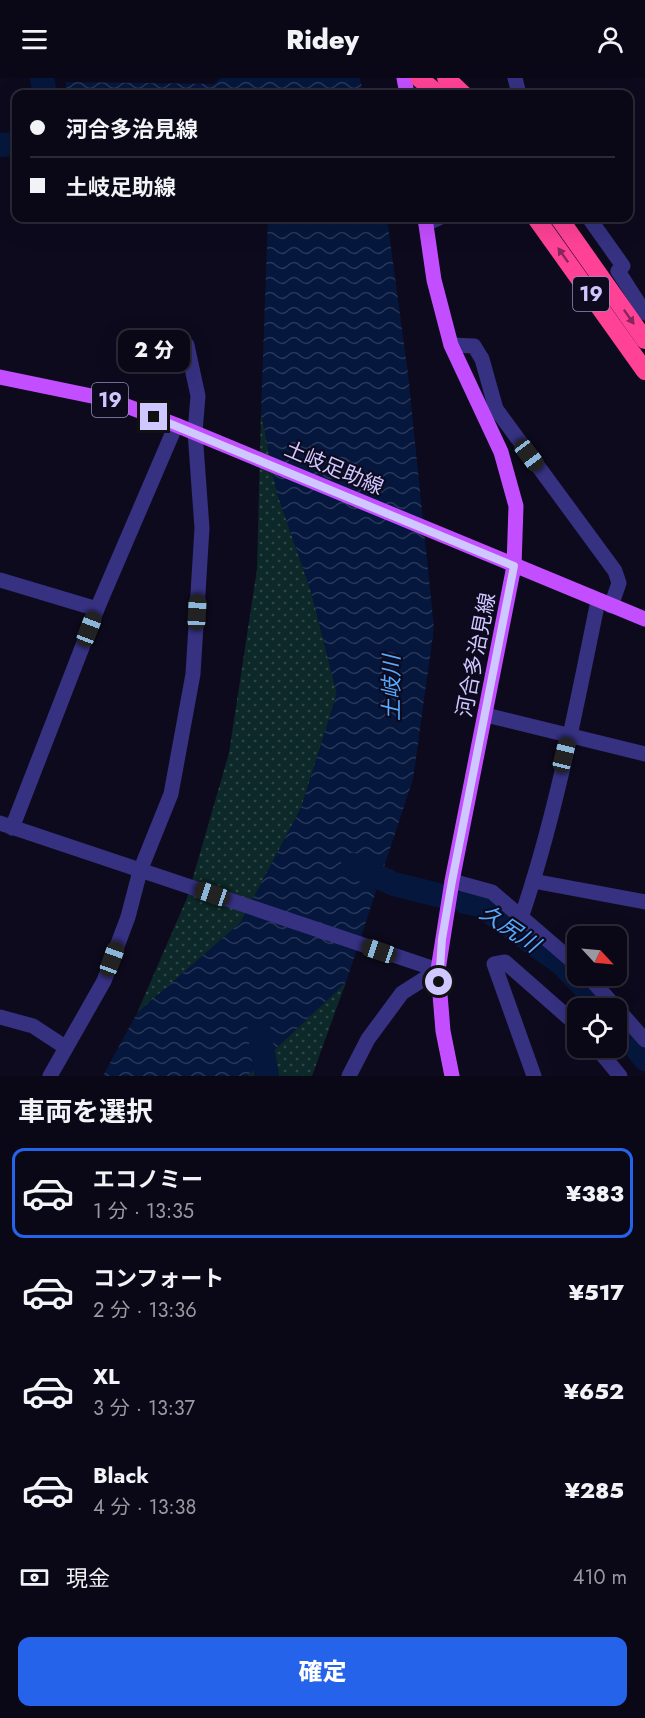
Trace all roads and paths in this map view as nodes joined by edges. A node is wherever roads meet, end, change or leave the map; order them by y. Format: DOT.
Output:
graph roads {
  1 [pos="419,78"];
  2 [pos="446,78"];
  3 [pos="433,90"];
  4 [pos="459,90"];
  5 [pos="430,222"];
  6 [pos="539,222"];
  7 [pos="562,222"];
  8 [pos="592,222"];
  9 [pos="623,266"];
  10 [pos="645,297"];
  11 [pos="645,313"];
  12 [pos="645,340"];
  13 [pos="187,345"];
  14 [pos="451,345"];
  15 [pos="645,371"];
  16 [pos="0,377"];
  17 [pos="176,425"];
  18 [pos="195,432"];
  19 [pos="514,566"];
  20 [pos="0,580"];
  21 [pos="605,604"];
  22 [pos="97,609"];
  23 [pos="645,619"];
  24 [pos="486,716"];
  25 [pos="569,735"];
  26 [pos="645,754"];
  27 [pos="6,826"];
  28 [pos="145,872"];
  29 [pos="452,881"];
  30 [pos="533,881"];
  31 [pos="645,902"];
  32 [pos="521,918"];
  33 [pos="567,957"];
  34 [pos="438,970"];
  35 [pos="597,986"];
  36 [pos="567,1016"];
  37 [pos="0,1017"];
  38 [pos="645,1040"];
  39 [pos="66,1047"];
  40 [pos="605,1058"];
  41 [pos="353,1073"];
  42 [pos="50,1076"];
  43 [pos="452,1076"];
  44 [pos="534,1076"];
  45 [pos="620,1076"];
  1 -- 3 [label="highway"];
  2 -- 4 [label="highway"];
  5 -- 14 [label="main road, 河合多治見線"];
  15 -- 6 [label="highway, 19, one-way"];
  7 -- 12 [label="highway, 19, one-way"];
  8 -- 9 [label="street"];
  9 -- 10 [label="street"];
  9 -- 11 [label="street"];
  13 -- 18 [label="street"];
  14 -- 19 [label="main road, 河合多治見線"];
  14 -- 21 [label="street"];
  16 -- 17 [label="main road, 土岐足助線 / 19"];
  17 -- 18 [label="main road, 土岐足助線 / 19"];
  17 -- 22 [label="street"];
  18 -- 19 [label="main road, 土岐足助線 / 19"];
  18 -- 28 [label="street"];
  19 -- 21 [label="main road, 土岐足助線 / 19"];
  19 -- 24 [label="main road, 河合多治見線"];
  20 -- 22 [label="street"];
  21 -- 23 [label="main road, 土岐足助線 / 19"];
  21 -- 25 [label="street"];
  22 -- 27 [label="street"];
  24 -- 25 [label="street"];
  24 -- 29 [label="main road, 河合多治見線"];
  25 -- 26 [label="street"];
  25 -- 30 [label="street"];
  27 -- 28 [label="street"];
  28 -- 34 [label="street"];
  28 -- 39 [label="street"];
  29 -- 32 [label="street"];
  29 -- 34 [label="main road, 河合多治見線"];
  30 -- 31 [label="street"];
  30 -- 32 [label="street"];
  32 -- 33 [label="street"];
  34 -- 41 [label="street"];
  34 -- 43 [label="main road, 河合多治見線"];
  35 -- 38 [label="street"];
  36 -- 44 [label="street"];
  37 -- 39 [label="street"];
  39 -- 42 [label="street"];
  40 -- 45 [label="street"];
}
